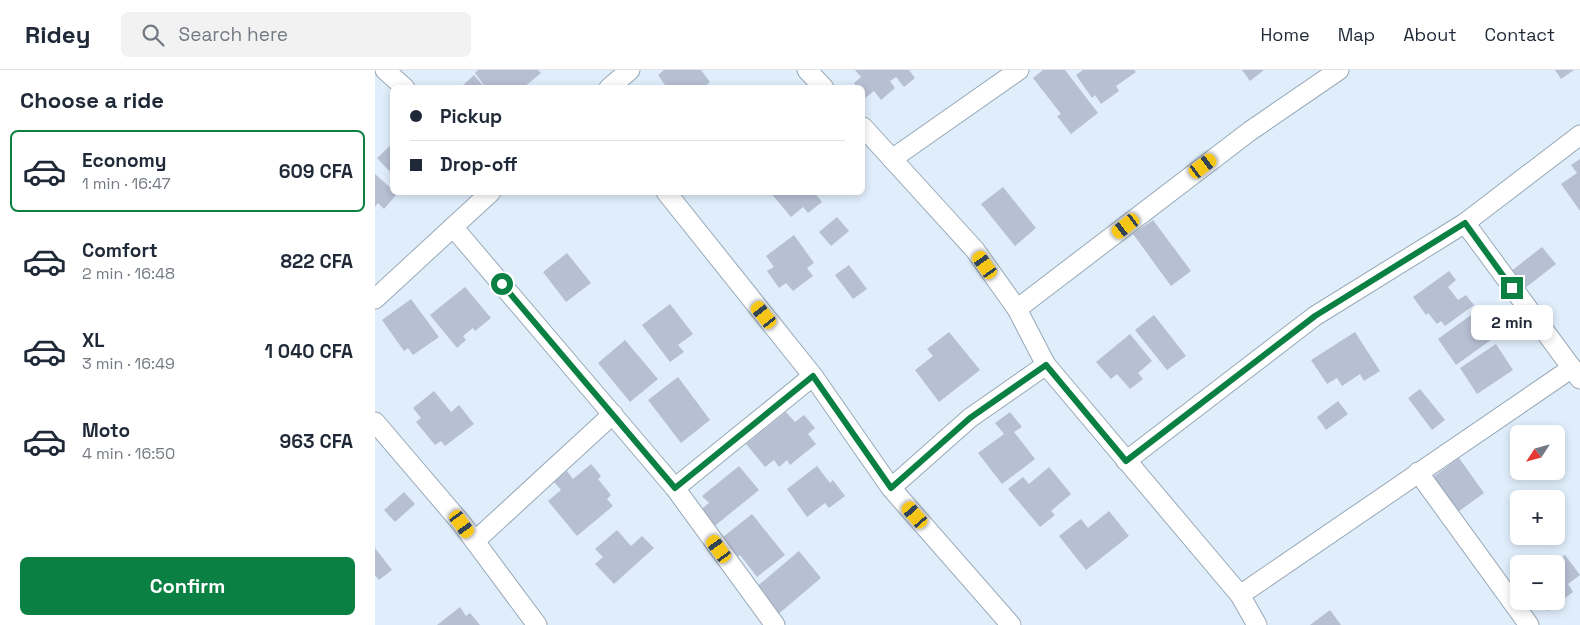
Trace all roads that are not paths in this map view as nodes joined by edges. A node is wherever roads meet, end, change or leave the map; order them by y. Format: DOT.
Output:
graph roads {
  1 [pos="385,70"];
  2 [pos="630,70"];
  3 [pos="807,70"];
  4 [pos="1019,70"];
  5 [pos="1337,71"];
  6 [pos="402,85"];
  7 [pos="612,85"];
  8 [pos="821,85"];
  9 [pos="865,129"];
  10 [pos="1580,135"];
  11 [pos="892,159"];
  12 [pos="488,195"];
  13 [pos="668,195"];
  14 [pos="1465,223"];
  15 [pos="453,227"];
  16 [pos="375,299"];
  17 [pos="1017,309"];
  18 [pos="1046,365"];
  19 [pos="1576,374"];
  20 [pos="813,376"];
  21 [pos="613,414"];
  22 [pos="376,425"];
  23 [pos="1126,461"];
  24 [pos="1418,472"];
  25 [pos="675,488"];
  26 [pos="891,488"];
  27 [pos="475,541"];
  28 [pos="1240,595"];
  29 [pos="537,625"];
  30 [pos="775,625"];
  31 [pos="1011,625"];
  32 [pos="1257,625"];
  33 [pos="1529,625"];
  1 -- 6 [label="street"];
  2 -- 7 [label="street"];
  3 -- 8 [label="street"];
  4 -- 11 [label="street"];
  5 -- 17 [label="street"];
  9 -- 11 [label="street"];
  10 -- 14 [label="street"];
  11 -- 17 [label="street"];
  12 -- 15 [label="street"];
  13 -- 20 [label="street"];
  14 -- 19 [label="street"];
  14 -- 23 [label="street"];
  15 -- 16 [label="street"];
  15 -- 21 [label="street"];
  17 -- 18 [label="street"];
  18 -- 23 [label="street"];
  18 -- 26 [label="street"];
  19 -- 24 [label="street"];
  20 -- 25 [label="street"];
  20 -- 26 [label="street"];
  21 -- 25 [label="street"];
  21 -- 27 [label="street"];
  22 -- 27 [label="street"];
  23 -- 28 [label="street"];
  24 -- 28 [label="street"];
  24 -- 33 [label="street"];
  25 -- 30 [label="street"];
  26 -- 31 [label="street"];
  27 -- 29 [label="street"];
  28 -- 32 [label="street"];
}
